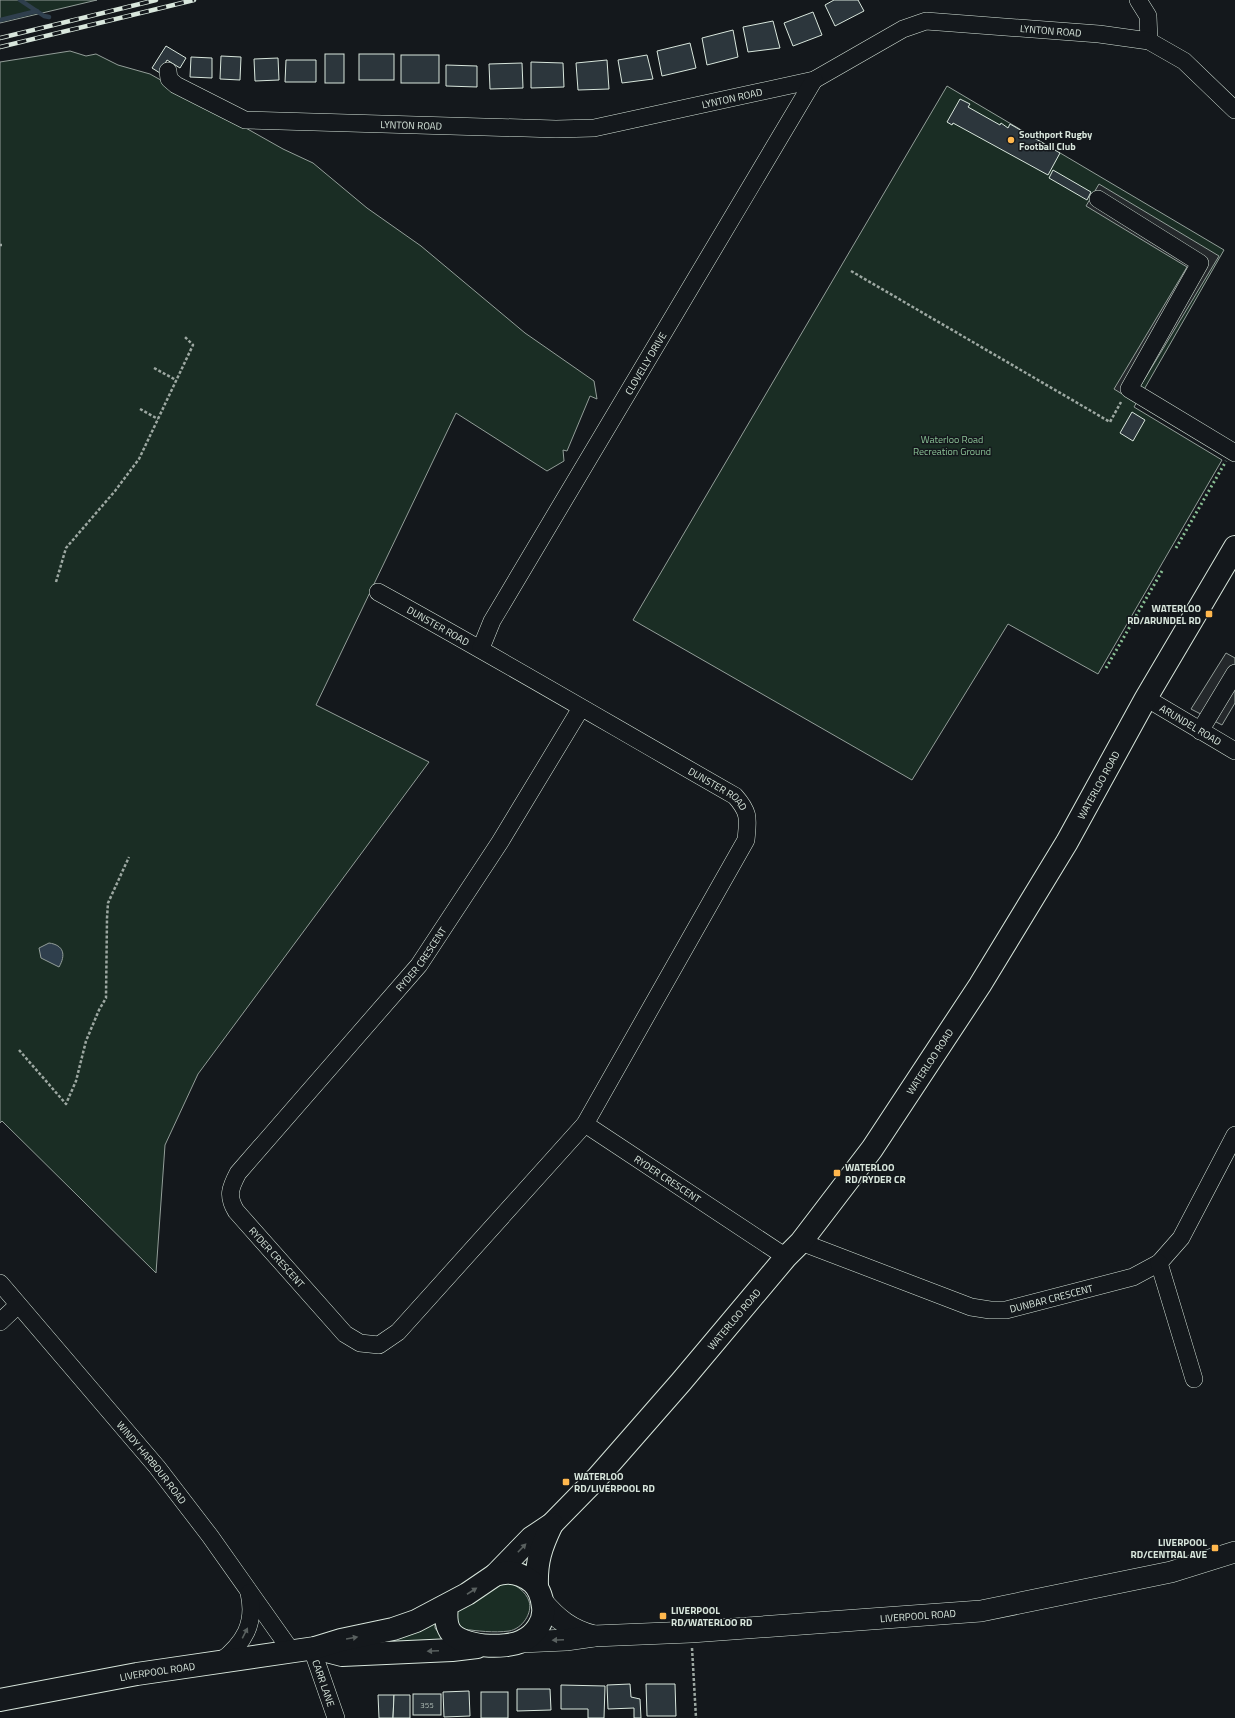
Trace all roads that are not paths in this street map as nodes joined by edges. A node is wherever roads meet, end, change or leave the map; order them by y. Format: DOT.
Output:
graph roads {
  1 [pos="1138,0"];
  2 [pos="1149,41"];
  3 [pos="168,71"];
  4 [pos="814,80"];
  5 [pos="1235,110"];
  6 [pos="1098,200"];
  7 [pos="1235,453"];
  8 [pos="1235,547"];
  9 [pos="378,592"];
  10 [pos="481,648"];
  11 [pos="1235,673"];
  12 [pos="1146,698"];
  13 [pos="580,708"];
  14 [pos="1200,731"];
  15 [pos="1235,751"];
  16 [pos="585,1124"];
  17 [pos="1235,1135"];
  18 [pos="801,1242"];
  19 [pos="786,1257"];
  20 [pos="1159,1263"];
  21 [pos="0,1283"];
  22 [pos="18,1305"];
  23 [pos="0,1322"];
  24 [pos="1194,1379"];
  25 [pos="552,1524"];
  26 [pos="1235,1552"];
  27 [pos="495,1575"];
  28 [pos="248,1591"];
  29 [pos="540,1594"];
  30 [pos="447,1605"];
  31 [pos="594,1636"];
  32 [pos="521,1642"];
  33 [pos="486,1646"];
  34 [pos="306,1649"];
  35 [pos="220,1662"];
  36 [pos="0,1700"];
  37 [pos="336,1718"];
  1 -- 2 [label="street"];
  2 -- 4 [label="street, LYNTON ROAD"];
  2 -- 5 [label="street, LYNTON ROAD"];
  3 -- 4 [label="street, LYNTON ROAD"];
  4 -- 10 [label="street, CLOVELLY DRIVE"];
  6 -- 7 [label="street"];
  8 -- 12 [label="highway, WATERLOO ROAD"];
  9 -- 10 [label="street, DUNSTER ROAD"];
  10 -- 13 [label="street, DUNSTER ROAD"];
  11 -- 14 [label="street"];
  12 -- 14 [label="street, ARUNDEL ROAD"];
  12 -- 18 [label="highway, WATERLOO ROAD"];
  13 -- 16 [label="street, DUNSTER ROAD"];
  13 -- 16 [label="street, RYDER CRESCENT"];
  14 -- 15 [label="street, ARUNDEL ROAD"];
  16 -- 19 [label="street, RYDER CRESCENT"];
  17 -- 20 [label="street, DUNBAR CRESCENT"];
  18 -- 19 [label="highway, WATERLOO ROAD"];
  18 -- 20 [label="street, DUNBAR CRESCENT"];
  19 -- 25 [label="highway, WATERLOO ROAD"];
  20 -- 24 [label="street"];
  21 -- 22 [label="street, WINDY HARBOUR ROAD"];
  22 -- 23 [label="street"];
  22 -- 28 [label="street, WINDY HARBOUR ROAD"];
  27 -- 25 [label="highway, WATERLOO ROAD, one-way"];
  25 -- 29 [label="highway, WATERLOO ROAD"];
  26 -- 31 [label="main road, LIVERPOOL ROAD"];
  27 -- 29 [label="highway"];
  30 -- 27 [label="highway, one-way"];
  28 -- 34 [label="street, WINDY HARBOUR ROAD"];
  35 -- 28 [label="street, one-way"];
  29 -- 31 [label="main road, LIVERPOOL ROAD"];
  29 -- 32 [label="highway"];
  30 -- 33 [label="highway"];
  34 -- 30 [label="highway, LIVERPOOL ROAD, one-way"];
  31 -- 32 [label="main road, LIVERPOOL ROAD, one-way"];
  32 -- 33 [label="highway"];
  33 -- 34 [label="highway, LIVERPOOL ROAD, one-way"];
  34 -- 35 [label="highway, LIVERPOOL ROAD"];
  34 -- 37 [label="street, CARR LANE"];
  35 -- 36 [label="highway, LIVERPOOL ROAD"];
}
